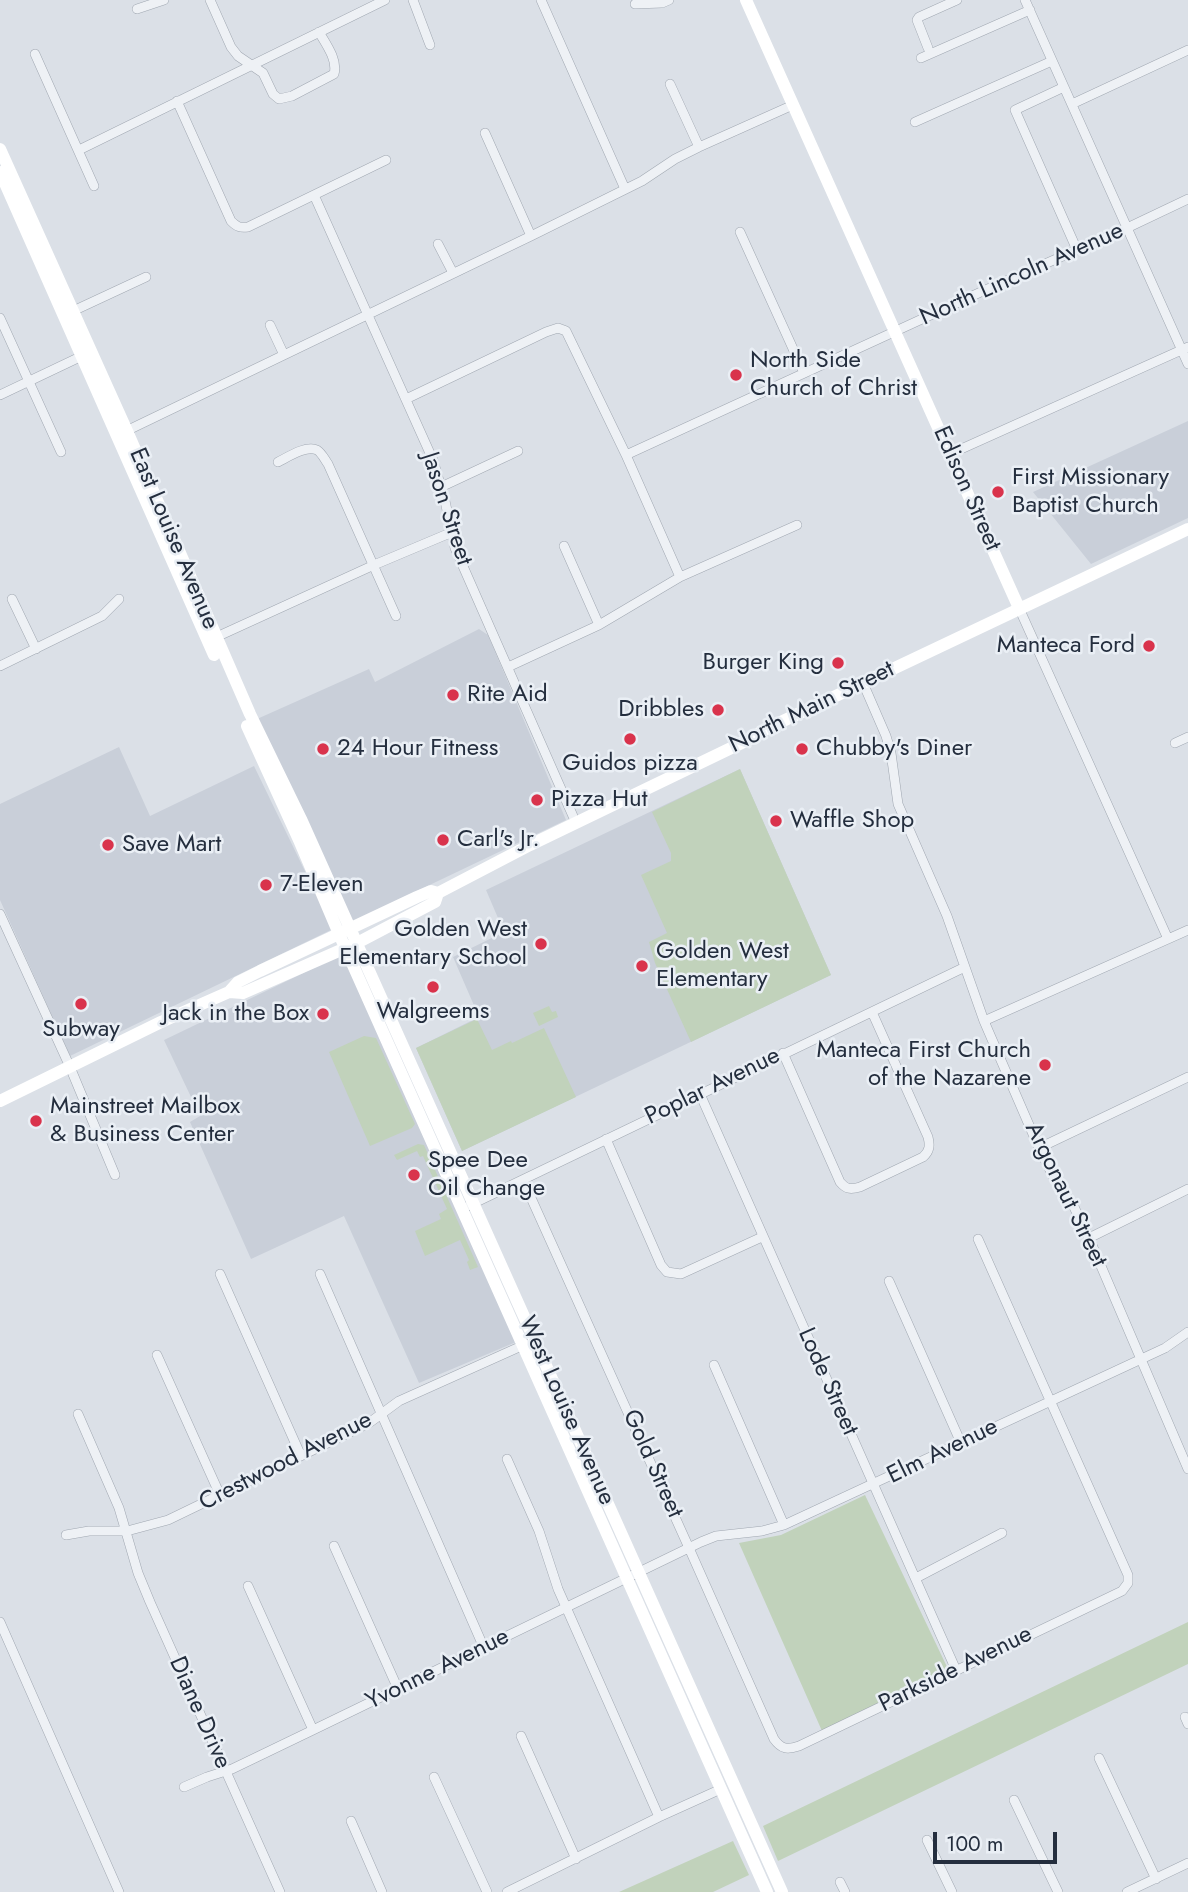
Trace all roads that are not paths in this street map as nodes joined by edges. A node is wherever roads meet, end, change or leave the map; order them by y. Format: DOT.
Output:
graph roads {
  1 [pos="164,0"];
  2 [pos="210,0"];
  3 [pos="385,0"];
  4 [pos="413,0"];
  5 [pos="541,0"];
  6 [pos="668,0"];
  7 [pos="746,0"];
  8 [pos="957,0"];
  9 [pos="1025,0"];
  10 [pos="635,4"];
  11 [pos="136,9"];
  12 [pos="1030,10"];
  13 [pos="319,32"];
  14 [pos="430,45"];
  15 [pos="928,48"];
  16 [pos="1188,50"];
  17 [pos="35,54"];
  18 [pos="921,58"];
  19 [pos="1052,61"];
  20 [pos="253,66"];
  21 [pos="670,84"];
  22 [pos="1064,86"];
  23 [pos="177,101"];
  24 [pos="1072,104"];
  25 [pos="793,105"];
  26 [pos="915,122"];
  27 [pos="485,133"];
  28 [pos="699,147"];
  29 [pos="0,149"];
  30 [pos="79,150"];
  31 [pos="386,160"];
  32 [pos="0,172"];
  33 [pos="94,186"];
  34 [pos="625,189"];
  35 [pos="314,195"];
  36 [pos="1188,199"];
  37 [pos="1127,228"];
  38 [pos="740,232"];
  39 [pos="531,236"];
  40 [pos="438,244"];
  41 [pos="1077,250"];
  42 [pos="453,274"];
  43 [pos="146,277"];
  44 [pos="73,311"];
  45 [pos="368,315"];
  46 [pos="0,318"];
  47 [pos="270,325"];
  48 [pos="895,332"];
  49 [pos="1185,349"];
  50 [pos="284,355"];
  51 [pos="82,356"];
  52 [pos="1188,364"];
  53 [pos="804,373"];
  54 [pos="28,381"];
  55 [pos="0,395"];
  56 [pos="406,399"];
  57 [pos="122,433"];
  58 [pos="518,451"];
  59 [pos="61,452"];
  60 [pos="950,454"];
  61 [pos="626,455"];
  62 [pos="278,462"];
  63 [pos="441,487"];
  64 [pos="797,525"];
  65 [pos="1188,529"];
  66 [pos="450,533"];
  67 [pos="564,546"];
  68 [pos="374,565"];
  69 [pos="680,577"];
  70 [pos="12,599"];
  71 [pos="119,599"];
  72 [pos="1019,608"];
  73 [pos="396,616"];
  74 [pos="599,625"];
  75 [pos="212,639"];
  76 [pos="36,649"];
  77 [pos="0,666"];
  78 [pos="508,667"];
  79 [pos="863,683"];
  80 [pos="1188,737"];
  81 [pos="1175,743"];
  82 [pos="576,823"];
  83 [pos="438,893"];
  84 [pos="0,914"];
  85 [pos="1188,930"];
  86 [pos="345,931"];
  87 [pos="1168,939"];
  88 [pos="351,945"];
  89 [pos="965,967"];
  90 [pos="229,992"];
  91 [pos="872,1012"];
  92 [pos="984,1021"];
  93 [pos="783,1054"];
  94 [pos="69,1067"];
  95 [pos="1188,1077"];
  96 [pos="699,1094"];
  97 [pos="0,1101"];
  98 [pos="606,1139"];
  99 [pos="1039,1148"];
  100 [pos="115,1175"];
  101 [pos="523,1180"];
  102 [pos="1188,1189"];
  103 [pos="467,1206"];
  104 [pos="762,1237"];
  105 [pos="1088,1238"];
  106 [pos="978,1239"];
  107 [pos="220,1274"];
  108 [pos="320,1274"];
  109 [pos="889,1281"];
  110 [pos="1188,1332"];
  111 [pos="528,1343"];
  112 [pos="157,1355"];
  113 [pos="1140,1359"];
  114 [pos="714,1365"];
  115 [pos="1049,1401"];
  116 [pos="78,1414"];
  117 [pos="381,1414"];
  118 [pos="961,1443"];
  119 [pos="301,1455"];
  120 [pos="507,1459"];
  121 [pos="1188,1469"];
  122 [pos="874,1485"];
  123 [pos="220,1496"];
  124 [pos="784,1525"];
  125 [pos="127,1531"];
  126 [pos="1002,1533"];
  127 [pos="66,1535"];
  128 [pos="334,1546"];
  129 [pos="690,1548"];
  130 [pos="632,1576"];
  131 [pos="916,1578"];
  132 [pos="248,1586"];
  133 [pos="566,1608"];
  134 [pos="0,1622"];
  135 [pos="484,1648"];
  136 [pos="956,1671"];
  137 [pos="398,1689"];
  138 [pos="313,1730"];
  139 [pos="521,1736"];
  140 [pos="781,1747"];
  141 [pos="1099,1758"];
  142 [pos="225,1771"];
  143 [pos="435,1777"];
  144 [pos="184,1787"];
  145 [pos="721,1789"];
  146 [pos="1014,1800"];
  147 [pos="659,1817"];
  148 [pos="351,1821"];
  149 [pos="927,1840"];
  150 [pos="576,1859"];
  151 [pos="1188,1863"];
  152 [pos="1156,1879"];
  153 [pos="840,1882"];
  154 [pos="119,1892"];
  155 [pos="279,1892"];
  156 [pos="382,1892"];
  157 [pos="487,1892"];
  158 [pos="507,1892"];
  159 [pos="767,1892"];
  160 [pos="782,1892"];
  161 [pos="845,1892"];
  162 [pos="952,1892"];
  163 [pos="1058,1892"];
  164 [pos="1128,1892"];
  1 -- 11 [label="street"];
  2 -- 20 [label="street"];
  3 -- 13 [label="street"];
  4 -- 14 [label="street"];
  5 -- 34 [label="street"];
  6 -- 10 [label="street"];
  7 -- 25 [label="main road, Edison Street"];
  8 -- 15 [label="street"];
  9 -- 12 [label="street"];
  12 -- 18 [label="street"];
  12 -- 19 [label="street"];
  13 -- 20 [label="street"];
  13 -- 20 [label="street"];
  16 -- 24 [label="street"];
  17 -- 30 [label="street"];
  19 -- 22 [label="street"];
  19 -- 26 [label="street"];
  20 -- 23 [label="street"];
  21 -- 28 [label="street"];
  22 -- 24 [label="street"];
  22 -- 41 [label="street"];
  23 -- 30 [label="street"];
  23 -- 35 [label="street"];
  24 -- 37 [label="street"];
  25 -- 28 [label="street"];
  25 -- 48 [label="main road, Edison Street"];
  27 -- 39 [label="street"];
  28 -- 34 [label="street"];
  29 -- 44 [label="main road, East Louise Avenue"];
  30 -- 33 [label="street"];
  31 -- 35 [label="street"];
  32 -- 51 [label="main road, East Louise Avenue"];
  34 -- 39 [label="street"];
  35 -- 45 [label="street, Jason Street"];
  36 -- 37 [label="street, North Lincoln Avenue"];
  37 -- 41 [label="street, North Lincoln Avenue"];
  37 -- 49 [label="street"];
  38 -- 53 [label="street"];
  39 -- 42 [label="street"];
  40 -- 42 [label="street"];
  41 -- 48 [label="street, North Lincoln Avenue"];
  42 -- 45 [label="street"];
  43 -- 44 [label="street"];
  44 -- 57 [label="main road, East Louise Avenue"];
  45 -- 50 [label="street"];
  45 -- 56 [label="street, Jason Street"];
  46 -- 54 [label="street"];
  47 -- 50 [label="street"];
  48 -- 53 [label="street, North Lincoln Avenue"];
  48 -- 60 [label="main road, Edison Street"];
  49 -- 52 [label="street"];
  49 -- 60 [label="street"];
  50 -- 57 [label="street"];
  51 -- 54 [label="street"];
  51 -- 57 [label="main road, East Louise Avenue"];
  53 -- 61 [label="street, North Lincoln Avenue"];
  54 -- 55 [label="street"];
  54 -- 59 [label="street"];
  56 -- 61 [label="street"];
  56 -- 63 [label="street, Jason Street"];
  57 -- 75 [label="main road, East Louise Avenue"];
  58 -- 63 [label="street"];
  60 -- 72 [label="main road, Edison Street"];
  61 -- 69 [label="street"];
  62 -- 68 [label="street"];
  63 -- 66 [label="street, Jason Street"];
  64 -- 69 [label="street"];
  65 -- 72 [label="main road, North Main Street"];
  66 -- 68 [label="street"];
  66 -- 78 [label="street, Jason Street"];
  67 -- 74 [label="street"];
  68 -- 73 [label="street"];
  68 -- 75 [label="street"];
  69 -- 74 [label="street"];
  70 -- 76 [label="street"];
  71 -- 76 [label="street"];
  72 -- 79 [label="main road, North Main Street"];
  72 -- 87 [label="street, Edison Street"];
  74 -- 78 [label="street"];
  75 -- 86 [label="main road, East Louise Avenue"];
  76 -- 77 [label="street"];
  78 -- 82 [label="street, Jason Street"];
  79 -- 82 [label="main road, North Main Street"];
  79 -- 89 [label="street, Argonaut Street"];
  80 -- 81 [label="street"];
  82 -- 83 [label="main road, North Main Street"];
  83 -- 86 [label="main road, North Main Street"];
  83 -- 88 [label="main road, North Main Street"];
  84 -- 94 [label="street"];
  85 -- 87 [label="street"];
  86 -- 88 [label="main road, East Louise Avenue"];
  86 -- 90 [label="main road, North Main Street"];
  87 -- 92 [label="street"];
  88 -- 90 [label="main road, North Main Street"];
  88 -- 103 [label="main road, West Louise Avenue"];
  89 -- 91 [label="street, Poplar Avenue"];
  89 -- 92 [label="street, Argonaut Street"];
  90 -- 94 [label="main road, North Main Street"];
  91 -- 93 [label="street, Poplar Avenue"];
  91 -- 93 [label="street"];
  92 -- 99 [label="street, Argonaut Street"];
  93 -- 96 [label="street, Poplar Avenue"];
  94 -- 97 [label="main road, North Main Street"];
  94 -- 100 [label="street"];
  95 -- 99 [label="street"];
  96 -- 98 [label="street, Poplar Avenue"];
  96 -- 104 [label="street, Lode Street"];
  98 -- 101 [label="street, Poplar Avenue"];
  98 -- 104 [label="street"];
  99 -- 105 [label="street, Argonaut Street"];
  101 -- 103 [label="street, Poplar Avenue"];
  101 -- 129 [label="street, Gold Street"];
  102 -- 105 [label="street"];
  103 -- 111 [label="main road, West Louise Avenue"];
  104 -- 122 [label="street, Lode Street"];
  105 -- 113 [label="street, Argonaut Street"];
  106 -- 115 [label="street"];
  107 -- 119 [label="street"];
  108 -- 117 [label="street"];
  109 -- 118 [label="street"];
  110 -- 113 [label="street, Elm Avenue"];
  111 -- 117 [label="street, Crestwood Avenue"];
  111 -- 130 [label="main road, West Louise Avenue"];
  112 -- 123 [label="street"];
  113 -- 115 [label="street, Elm Avenue"];
  113 -- 121 [label="street, Argonaut Street"];
  114 -- 124 [label="street"];
  115 -- 118 [label="street, Elm Avenue"];
  115 -- 136 [label="street, Parkside Avenue"];
  116 -- 125 [label="street, Diane Drive"];
  117 -- 119 [label="street, Crestwood Avenue"];
  117 -- 135 [label="street"];
  118 -- 122 [label="street, Elm Avenue"];
  119 -- 123 [label="street, Crestwood Avenue"];
  120 -- 133 [label="street"];
  122 -- 124 [label="street, Elm Avenue"];
  122 -- 131 [label="street, Lode Street"];
  123 -- 125 [label="street, Crestwood Avenue"];
  124 -- 129 [label="street, Elm Avenue"];
  125 -- 127 [label="street, Crestwood Avenue"];
  125 -- 142 [label="street, Diane Drive"];
  126 -- 131 [label="street"];
  128 -- 137 [label="street"];
  129 -- 130 [label="street, Yvonne Avenue"];
  129 -- 140 [label="street, Gold Street"];
  130 -- 133 [label="street, Yvonne Avenue"];
  130 -- 145 [label="main road, West Louise Avenue"];
  130 -- 160 [label="main road, West Louise Avenue"];
  131 -- 136 [label="street, Lode Street"];
  132 -- 138 [label="street"];
  133 -- 135 [label="street, Yvonne Avenue"];
  133 -- 147 [label="street"];
  134 -- 154 [label="street"];
  135 -- 137 [label="street, Yvonne Avenue"];
  136 -- 140 [label="street, Parkside Avenue"];
  137 -- 138 [label="street, Yvonne Avenue"];
  138 -- 142 [label="street, Yvonne Avenue"];
  139 -- 150 [label="street"];
  141 -- 152 [label="street"];
  142 -- 144 [label="street, Yvonne Avenue"];
  142 -- 155 [label="street, Diane Drive"];
  143 -- 157 [label="street"];
  145 -- 147 [label="street"];
  145 -- 159 [label="main road, West Louise Avenue"];
  146 -- 163 [label="street"];
  147 -- 150 [label="street"];
  148 -- 156 [label="street"];
  149 -- 162 [label="street"];
  150 -- 158 [label="street"];
  151 -- 152 [label="street"];
  152 -- 164 [label="street"];
  153 -- 161 [label="street"];
}
